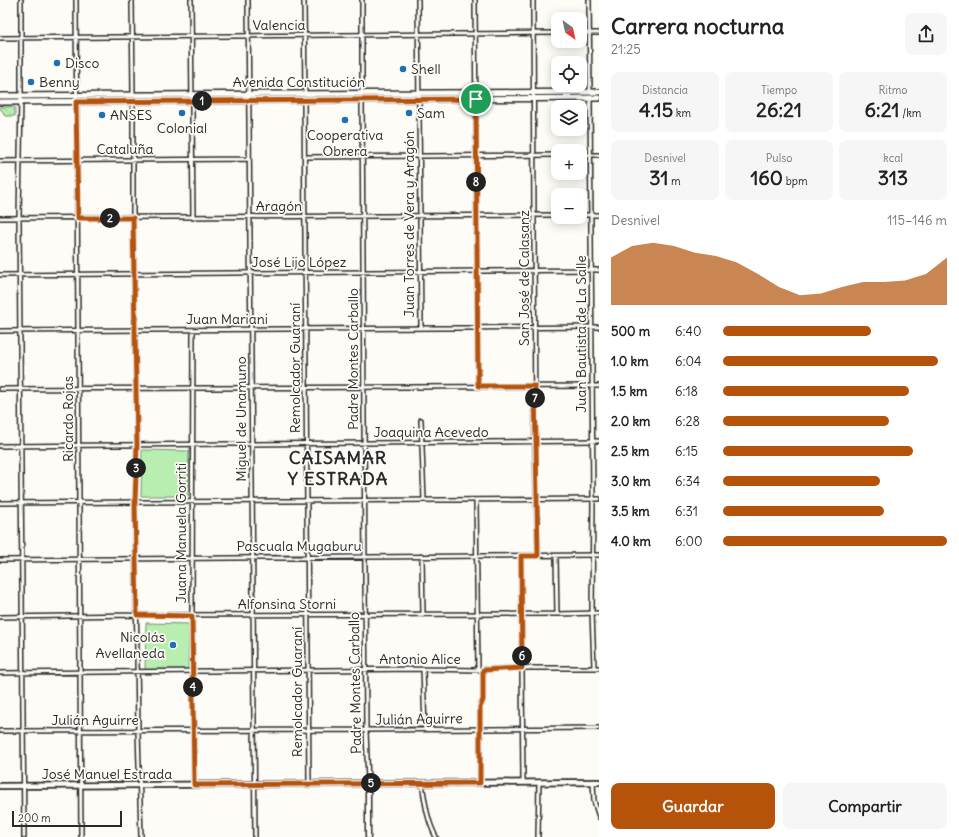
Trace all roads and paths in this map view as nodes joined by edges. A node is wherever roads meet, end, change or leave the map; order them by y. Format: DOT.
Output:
graph roads {
  1 [pos="21,0"];
  2 [pos="76,0"];
  3 [pos="132,0"];
  4 [pos="191,0"];
  5 [pos="248,0"];
  6 [pos="304,0"];
  7 [pos="362,0"];
  8 [pos="418,0"];
  9 [pos="475,0"];
  10 [pos="532,0"];
  11 [pos="589,0"];
  12 [pos="590,33"];
  13 [pos="599,33"];
  14 [pos="419,34"];
  15 [pos="476,34"];
  16 [pos="533,34"];
  17 [pos="551,34"];
  18 [pos="304,35"];
  19 [pos="362,35"];
  20 [pos="191,36"];
  21 [pos="248,36"];
  22 [pos="22,37"];
  23 [pos="76,37"];
  24 [pos="133,37"];
  25 [pos="0,38"];
  26 [pos="599,92"];
  27 [pos="533,95"];
  28 [pos="590,95"];
  29 [pos="0,96"];
  30 [pos="419,96"];
  31 [pos="476,96"];
  32 [pos="304,97"];
  33 [pos="362,97"];
  34 [pos="133,98"];
  35 [pos="192,98"];
  36 [pos="249,98"];
  37 [pos="599,98"];
  38 [pos="21,99"];
  39 [pos="76,99"];
  40 [pos="0,102"];
  41 [pos="551,155"];
  42 [pos="590,155"];
  43 [pos="599,155"];
  44 [pos="363,156"];
  45 [pos="420,156"];
  46 [pos="476,156"];
  47 [pos="534,156"];
  48 [pos="305,157"];
  49 [pos="249,159"];
  50 [pos="77,160"];
  51 [pos="133,160"];
  52 [pos="192,160"];
  53 [pos="0,161"];
  54 [pos="20,161"];
  55 [pos="477,215"];
  56 [pos="534,215"];
  57 [pos="551,215"];
  58 [pos="587,215"];
  59 [pos="591,215"];
  60 [pos="599,215"];
  61 [pos="305,216"];
  62 [pos="363,216"];
  63 [pos="420,216"];
  64 [pos="250,217"];
  65 [pos="0,218"];
  66 [pos="19,218"];
  67 [pos="78,218"];
  68 [pos="133,218"];
  69 [pos="193,218"];
  70 [pos="591,270"];
  71 [pos="599,270"];
  72 [pos="477,271"];
  73 [pos="535,271"];
  74 [pos="306,272"];
  75 [pos="363,272"];
  76 [pos="420,272"];
  77 [pos="250,273"];
  78 [pos="19,274"];
  79 [pos="78,274"];
  80 [pos="134,274"];
  81 [pos="0,275"];
  82 [pos="535,327"];
  83 [pos="592,327"];
  84 [pos="599,327"];
  85 [pos="421,328"];
  86 [pos="478,328"];
  87 [pos="306,329"];
  88 [pos="363,329"];
  89 [pos="135,330"];
  90 [pos="192,330"];
  91 [pos="251,330"];
  92 [pos="0,331"];
  93 [pos="20,331"];
  94 [pos="78,331"];
  95 [pos="478,386"];
  96 [pos="535,386"];
  97 [pos="592,386"];
  98 [pos="599,386"];
  99 [pos="364,387"];
  100 [pos="192,388"];
  101 [pos="251,388"];
  102 [pos="306,388"];
  103 [pos="0,389"];
  104 [pos="20,389"];
  105 [pos="79,389"];
  106 [pos="136,389"];
  107 [pos="421,420"];
  108 [pos="593,441"];
  109 [pos="599,441"];
  110 [pos="536,442"];
  111 [pos="364,443"];
  112 [pos="422,443"];
  113 [pos="192,444"];
  114 [pos="252,444"];
  115 [pos="306,444"];
  116 [pos="79,445"];
  117 [pos="137,445"];
  118 [pos="0,446"];
  119 [pos="21,446"];
  120 [pos="537,499"];
  121 [pos="593,499"];
  122 [pos="599,499"];
  123 [pos="364,500"];
  124 [pos="424,500"];
  125 [pos="476,500"];
  126 [pos="252,501"];
  127 [pos="307,501"];
  128 [pos="80,502"];
  129 [pos="135,502"];
  130 [pos="192,502"];
  131 [pos="0,503"];
  132 [pos="21,503"];
  133 [pos="599,555"];
  134 [pos="422,556"];
  135 [pos="477,556"];
  136 [pos="521,556"];
  137 [pos="538,556"];
  138 [pos="556,556"];
  139 [pos="593,556"];
  140 [pos="253,557"];
  141 [pos="307,557"];
  142 [pos="364,557"];
  143 [pos="192,558"];
  144 [pos="21,559"];
  145 [pos="80,559"];
  146 [pos="136,559"];
  147 [pos="0,560"];
  148 [pos="592,613"];
  149 [pos="599,613"];
  150 [pos="478,614"];
  151 [pos="522,614"];
  152 [pos="557,614"];
  153 [pos="137,615"];
  154 [pos="308,615"];
  155 [pos="365,615"];
  156 [pos="423,615"];
  157 [pos="80,616"];
  158 [pos="192,616"];
  159 [pos="253,616"];
  160 [pos="0,617"];
  161 [pos="22,617"];
  162 [pos="522,668"];
  163 [pos="594,668"];
  164 [pos="599,668"];
  165 [pos="423,669"];
  166 [pos="308,670"];
  167 [pos="365,670"];
  168 [pos="478,670"];
  169 [pos="483,670"];
  170 [pos="192,671"];
  171 [pos="254,671"];
  172 [pos="80,672"];
  173 [pos="137,672"];
  174 [pos="0,673"];
  175 [pos="22,673"];
  176 [pos="599,728"];
  177 [pos="424,729"];
  178 [pos="480,729"];
  179 [pos="523,729"];
  180 [pos="194,730"];
  181 [pos="254,730"];
  182 [pos="308,730"];
  183 [pos="366,730"];
  184 [pos="0,731"];
  185 [pos="23,731"];
  186 [pos="81,731"];
  187 [pos="138,731"];
  188 [pos="523,782"];
  189 [pos="539,782"];
  190 [pos="593,782"];
  191 [pos="599,782"];
  192 [pos="368,783"];
  193 [pos="422,783"];
  194 [pos="480,783"];
  195 [pos="255,784"];
  196 [pos="309,784"];
  197 [pos="139,785"];
  198 [pos="194,785"];
  199 [pos="0,786"];
  200 [pos="23,786"];
  201 [pos="81,786"];
  202 [pos="599,817"];
  203 [pos="24,837"];
  204 [pos="81,837"];
  205 [pos="141,837"];
  206 [pos="255,837"];
  207 [pos="368,837"];
  208 [pos="436,837"];
  209 [pos="538,837"];
  1 -- 22 [label="street"];
  2 -- 23 [label="street, Ricardo Rojas"];
  3 -- 24 [label="street"];
  4 -- 20 [label="street"];
  5 -- 21 [label="street, Miguel de Unamuno"];
  6 -- 18 [label="street, Remolcador Guaraní"];
  7 -- 19 [label="street, Padre Montes Carballo"];
  8 -- 14 [label="street, Juan Torres de Vera y Aragón"];
  9 -- 15 [label="street"];
  10 -- 16 [label="street, San José de Calasanz"];
  11 -- 12 [label="street, Juan Bautista de La Salle"];
  12 -- 13 [label="street"];
  12 -- 28 [label="street, Juan Bautista de La Salle"];
  14 -- 15 [label="street, Valencia"];
  14 -- 19 [label="street, Valencia"];
  14 -- 30 [label="street, Juan Torres de Vera y Aragón"];
  15 -- 16 [label="street, Valencia"];
  15 -- 31 [label="street"];
  16 -- 17 [label="street, Valencia"];
  16 -- 27 [label="street, San José de Calasanz"];
  18 -- 19 [label="street, Valencia"];
  18 -- 21 [label="street, Valencia"];
  18 -- 32 [label="street, Remolcador Guaraní"];
  19 -- 33 [label="street, Padre Montes Carballo"];
  20 -- 21 [label="street, Valencia"];
  20 -- 24 [label="street, Valencia"];
  20 -- 35 [label="street"];
  21 -- 36 [label="street, Miguel de Unamuno"];
  22 -- 23 [label="street, Valencia"];
  22 -- 25 [label="street, Valencia"];
  22 -- 38 [label="street"];
  23 -- 24 [label="street, Valencia"];
  23 -- 39 [label="street, Ricardo Rojas"];
  24 -- 34 [label="street"];
  26 -- 28 [label="main road, Avenida Constitución"];
  27 -- 28 [label="main road, Avenida Constitución"];
  27 -- 31 [label="main road, Avenida Constitución"];
  27 -- 47 [label="street, San José de Calasanz"];
  28 -- 37 [label="main road, Avenida Constitución"];
  28 -- 42 [label="street, Juan Bautista de La Salle"];
  29 -- 38 [label="main road, Avenida Constitución"];
  30 -- 31 [label="main road, Avenida Constitución"];
  30 -- 33 [label="main road, Avenida Constitución"];
  30 -- 45 [label="street, Juan Torres de Vera y Aragón"];
  31 -- 46 [label="street"];
  32 -- 33 [label="main road, Avenida Constitución"];
  32 -- 36 [label="main road, Avenida Constitución"];
  32 -- 48 [label="street, Remolcador Guaraní"];
  33 -- 44 [label="street, Padre Montes Carballo"];
  34 -- 35 [label="main road, Avenida Constitución"];
  34 -- 39 [label="main road, Avenida Constitución"];
  34 -- 51 [label="street"];
  35 -- 36 [label="main road, Avenida Constitución"];
  35 -- 52 [label="street"];
  36 -- 49 [label="street, Miguel de Unamuno"];
  38 -- 39 [label="main road, Avenida Constitución"];
  38 -- 40 [label="main road, Avenida Constitución"];
  38 -- 54 [label="street"];
  39 -- 50 [label="street, Ricardo Rojas"];
  41 -- 47 [label="street"];
  42 -- 43 [label="street"];
  42 -- 59 [label="street, Juan Bautista de La Salle"];
  44 -- 45 [label="street"];
  44 -- 48 [label="street"];
  44 -- 62 [label="street, Padre Montes Carballo"];
  45 -- 46 [label="street"];
  45 -- 63 [label="street, Juan Torres de Vera y Aragón"];
  46 -- 47 [label="street"];
  46 -- 55 [label="street"];
  47 -- 56 [label="street, San José de Calasanz"];
  48 -- 61 [label="street, Remolcador Guaraní"];
  49 -- 52 [label="street, Cataluña"];
  49 -- 64 [label="street, Miguel de Unamuno"];
  50 -- 51 [label="street, Cataluña"];
  50 -- 54 [label="street, Cataluña"];
  50 -- 67 [label="street, Ricardo Rojas"];
  51 -- 52 [label="street, Cataluña"];
  51 -- 68 [label="street"];
  52 -- 69 [label="street"];
  53 -- 54 [label="street, Cataluña"];
  54 -- 66 [label="street"];
  55 -- 56 [label="street, Aragón"];
  55 -- 63 [label="street, Aragón"];
  55 -- 72 [label="street"];
  56 -- 57 [label="street, Aragón"];
  56 -- 73 [label="street, San José de Calasanz"];
  58 -- 59 [label="street"];
  59 -- 60 [label="street"];
  59 -- 70 [label="street, Juan Bautista de La Salle"];
  61 -- 62 [label="street, Aragón"];
  61 -- 64 [label="street, Aragón"];
  61 -- 74 [label="street, Remolcador Guaraní"];
  62 -- 63 [label="street, Aragón"];
  62 -- 75 [label="street, Padre Montes Carballo"];
  63 -- 76 [label="street, Juan Torres de Vera y Aragón"];
  64 -- 69 [label="street, Aragón"];
  64 -- 77 [label="street, Miguel de Unamuno"];
  65 -- 66 [label="street, Aragón"];
  66 -- 67 [label="street, Aragón"];
  66 -- 78 [label="street"];
  67 -- 68 [label="street, Aragón"];
  67 -- 79 [label="street, Ricardo Rojas"];
  68 -- 69 [label="street, Aragón"];
  68 -- 80 [label="street"];
  70 -- 71 [label="street, José Lijo López"];
  70 -- 73 [label="street, José Lijo López"];
  70 -- 83 [label="street, Juan Bautista de La Salle"];
  72 -- 73 [label="street, José Lijo López"];
  72 -- 76 [label="street, José Lijo López"];
  72 -- 86 [label="street"];
  73 -- 82 [label="street, San José de Calasanz"];
  74 -- 75 [label="street, José Lijo López"];
  74 -- 77 [label="street, José Lijo López"];
  74 -- 87 [label="street, Remolcador Guaraní"];
  75 -- 76 [label="street, José Lijo López"];
  75 -- 88 [label="street, Padre Montes Carballo"];
  76 -- 85 [label="street, Juan Torres de Vera y Aragón"];
  77 -- 80 [label="street, José Lijo López"];
  77 -- 91 [label="street, Miguel de Unamuno"];
  78 -- 79 [label="street, José Lijo López"];
  78 -- 81 [label="street, José Lijo López"];
  78 -- 93 [label="street"];
  79 -- 80 [label="street, José Lijo López"];
  79 -- 94 [label="street, Ricardo Rojas"];
  80 -- 89 [label="street"];
  82 -- 83 [label="street, Juan Mariani"];
  82 -- 86 [label="street, Juan Mariani"];
  82 -- 96 [label="street, San José de Calasanz"];
  83 -- 84 [label="street, Juan Mariani"];
  83 -- 97 [label="street, Juan Bautista de La Salle"];
  85 -- 86 [label="street, Juan Mariani"];
  85 -- 88 [label="street, Juan Mariani"];
  86 -- 95 [label="street"];
  87 -- 88 [label="street, Juan Mariani"];
  87 -- 91 [label="street, Juan Mariani"];
  87 -- 102 [label="street, Remolcador Guaraní"];
  88 -- 99 [label="street, Padre Montes Carballo"];
  89 -- 90 [label="street, Juan Mariani"];
  89 -- 94 [label="street, Juan Mariani"];
  89 -- 106 [label="street"];
  90 -- 91 [label="street, Juan Mariani"];
  90 -- 100 [label="street, Juana Manuela Gorriti"];
  91 -- 101 [label="street, Miguel de Unamuno"];
  92 -- 93 [label="street, Juan Mariani"];
  93 -- 94 [label="street, Juan Mariani"];
  93 -- 104 [label="street"];
  94 -- 105 [label="street, Ricardo Rojas"];
  95 -- 96 [label="street"];
  95 -- 99 [label="street"];
  96 -- 97 [label="street"];
  96 -- 110 [label="street, San José de Calasanz"];
  97 -- 98 [label="street"];
  97 -- 108 [label="street, Juan Bautista de La Salle"];
  99 -- 102 [label="street"];
  99 -- 111 [label="street, Padre Montes Carballo"];
  100 -- 101 [label="street"];
  100 -- 106 [label="street"];
  100 -- 113 [label="street, Juana Manuela Gorriti"];
  101 -- 102 [label="street"];
  101 -- 114 [label="street, Miguel de Unamuno"];
  102 -- 115 [label="street, Remolcador Guaraní"];
  103 -- 104 [label="street"];
  104 -- 105 [label="street"];
  104 -- 119 [label="street"];
  105 -- 106 [label="street"];
  105 -- 116 [label="street, Ricardo Rojas"];
  106 -- 117 [label="street"];
  107 -- 112 [label="street"];
  108 -- 109 [label="street, Joaquina Acevedo"];
  108 -- 110 [label="street, Joaquina Acevedo"];
  108 -- 121 [label="street, Juan Bautista de La Salle"];
  110 -- 112 [label="street, Joaquina Acevedo"];
  110 -- 120 [label="street, San José de Calasanz"];
  111 -- 112 [label="street, Joaquina Acevedo"];
  111 -- 115 [label="street, Joaquina Acevedo"];
  111 -- 123 [label="street, Padre Montes Carballo"];
  112 -- 124 [label="street"];
  113 -- 114 [label="street, Joaquina Acevedo"];
  113 -- 117 [label="street, Joaquina Acevedo"];
  113 -- 130 [label="street, Juana Manuela Gorriti"];
  114 -- 115 [label="street, Joaquina Acevedo"];
  114 -- 126 [label="street, Miguel de Unamuno"];
  115 -- 127 [label="street, Remolcador Guaraní"];
  116 -- 117 [label="street, Joaquina Acevedo"];
  116 -- 119 [label="street, Joaquina Acevedo"];
  116 -- 128 [label="street, Ricardo Rojas"];
  117 -- 129 [label="street"];
  118 -- 119 [label="street, Joaquina Acevedo"];
  119 -- 132 [label="street"];
  120 -- 121 [label="street"];
  120 -- 125 [label="street"];
  120 -- 137 [label="street, San José de Calasanz"];
  121 -- 122 [label="street"];
  121 -- 139 [label="street, Juan Bautista de La Salle"];
  123 -- 124 [label="street"];
  123 -- 127 [label="street"];
  123 -- 142 [label="street, Padre Montes Carballo"];
  124 -- 125 [label="street"];
  125 -- 135 [label="street"];
  126 -- 127 [label="street"];
  126 -- 130 [label="street"];
  126 -- 140 [label="street, Miguel de Unamuno"];
  127 -- 141 [label="street, Remolcador Guaraní"];
  128 -- 129 [label="street"];
  128 -- 132 [label="street"];
  128 -- 145 [label="street, Ricardo Rojas"];
  129 -- 130 [label="street"];
  129 -- 146 [label="street"];
  130 -- 143 [label="street, Juana Manuela Gorriti"];
  131 -- 132 [label="street"];
  132 -- 144 [label="street"];
  133 -- 139 [label="street, Pascuala Mugaburu"];
  134 -- 135 [label="street, Pascuala Mugaburu"];
  134 -- 142 [label="street, Pascuala Mugaburu"];
  134 -- 156 [label="street"];
  135 -- 136 [label="street, Pascuala Mugaburu"];
  135 -- 150 [label="street"];
  136 -- 137 [label="street, Pascuala Mugaburu"];
  136 -- 151 [label="street"];
  137 -- 138 [label="street, Pascuala Mugaburu"];
  138 -- 139 [label="street, Pascuala Mugaburu"];
  138 -- 152 [label="street"];
  139 -- 148 [label="street, Juan Bautista de La Salle"];
  140 -- 141 [label="street, Pascuala Mugaburu"];
  140 -- 143 [label="street, Pascuala Mugaburu"];
  140 -- 159 [label="street, Miguel de Unamuno"];
  141 -- 142 [label="street, Pascuala Mugaburu"];
  141 -- 154 [label="street, Remolcador Guaraní"];
  142 -- 155 [label="street, Padre Montes Carballo"];
  143 -- 146 [label="street, Pascuala Mugaburu"];
  143 -- 158 [label="street, Juana Manuela Gorriti"];
  144 -- 145 [label="street, Pascuala Mugaburu"];
  144 -- 147 [label="street, Pascuala Mugaburu"];
  144 -- 161 [label="street"];
  145 -- 146 [label="street, Pascuala Mugaburu"];
  145 -- 157 [label="street, Ricardo Rojas"];
  146 -- 153 [label="street"];
  148 -- 149 [label="street, Alfonsina Storni"];
  148 -- 152 [label="street, Alfonsina Storni"];
  148 -- 163 [label="street, Juan Bautista de La Salle"];
  150 -- 151 [label="street, Alfonsina Storni"];
  150 -- 156 [label="street, Alfonsina Storni"];
  150 -- 168 [label="street"];
  151 -- 152 [label="street, Alfonsina Storni"];
  151 -- 162 [label="street"];
  153 -- 157 [label="street, Alfonsina Storni"];
  153 -- 158 [label="street, Alfonsina Storni"];
  153 -- 173 [label="street"];
  154 -- 155 [label="street, Alfonsina Storni"];
  154 -- 159 [label="street, Alfonsina Storni"];
  154 -- 166 [label="street, Remolcador Guaraní"];
  155 -- 156 [label="street, Alfonsina Storni"];
  155 -- 167 [label="street, Padre Montes Carballo"];
  157 -- 161 [label="street, Alfonsina Storni"];
  157 -- 172 [label="street, Ricardo Rojas"];
  158 -- 159 [label="street, Alfonsina Storni"];
  158 -- 170 [label="street, Juana Manuela Gorriti"];
  159 -- 171 [label="street, Miguel de Unamuno"];
  160 -- 161 [label="street, Alfonsina Storni"];
  161 -- 175 [label="street"];
  162 -- 163 [label="street, Antonio Alice"];
  162 -- 169 [label="street, Antonio Alice"];
  162 -- 179 [label="street"];
  163 -- 164 [label="street, Antonio Alice"];
  165 -- 167 [label="street, Antonio Alice"];
  165 -- 168 [label="street, Antonio Alice"];
  165 -- 177 [label="street"];
  166 -- 167 [label="street, Antonio Alice"];
  166 -- 171 [label="street, Antonio Alice"];
  166 -- 182 [label="street, Remolcador Guaraní"];
  167 -- 183 [label="street, Padre Montes Carballo"];
  168 -- 169 [label="street, Antonio Alice"];
  169 -- 178 [label="street"];
  170 -- 171 [label="street, Antonio Alice"];
  170 -- 173 [label="street, Antonio Alice"];
  170 -- 180 [label="street, Juana Manuela Gorriti"];
  171 -- 181 [label="street, Miguel de Unamuno"];
  172 -- 173 [label="street, Antonio Alice"];
  172 -- 175 [label="street, Antonio Alice"];
  172 -- 186 [label="street, Ricardo Rojas"];
  173 -- 187 [label="street"];
  174 -- 175 [label="street, Antonio Alice"];
  175 -- 185 [label="street"];
  176 -- 179 [label="street, Julián Aguirre"];
  177 -- 178 [label="street, Julián Aguirre"];
  177 -- 183 [label="street, Julián Aguirre"];
  178 -- 179 [label="street, Julián Aguirre"];
  178 -- 194 [label="street"];
  179 -- 188 [label="street"];
  180 -- 181 [label="street, Julián Aguirre"];
  180 -- 187 [label="street, Julián Aguirre"];
  180 -- 198 [label="street, Juana Manuela Gorriti"];
  181 -- 182 [label="street, Julián Aguirre"];
  181 -- 195 [label="street, Miguel de Unamuno"];
  182 -- 183 [label="street, Julián Aguirre"];
  182 -- 196 [label="street, Remolcador Guaraní"];
  183 -- 192 [label="street, Padre Montes Carballo"];
  184 -- 185 [label="street, Julián Aguirre"];
  185 -- 186 [label="street, Julián Aguirre"];
  185 -- 200 [label="street"];
  186 -- 187 [label="street, Julián Aguirre"];
  186 -- 201 [label="street, Ricardo Rojas"];
  187 -- 197 [label="street"];
  188 -- 189 [label="main road, José Manuel Estrada"];
  188 -- 194 [label="main road, José Manuel Estrada"];
  189 -- 190 [label="main road, José Manuel Estrada"];
  189 -- 209 [label="street"];
  190 -- 191 [label="main road, José Manuel Estrada"];
  190 -- 202 [label="street"];
  192 -- 193 [label="main road, José Manuel Estrada"];
  192 -- 196 [label="main road, José Manuel Estrada"];
  192 -- 207 [label="street, Padre Montes Carballo"];
  193 -- 194 [label="main road, José Manuel Estrada"];
  193 -- 208 [label="street"];
  195 -- 196 [label="main road, José Manuel Estrada"];
  195 -- 198 [label="main road, José Manuel Estrada"];
  195 -- 206 [label="street, Miguel de Unamuno"];
  197 -- 198 [label="main road, José Manuel Estrada"];
  197 -- 201 [label="main road, José Manuel Estrada"];
  197 -- 205 [label="street"];
  199 -- 200 [label="main road, José Manuel Estrada"];
  200 -- 201 [label="main road, José Manuel Estrada"];
  200 -- 203 [label="street"];
  201 -- 204 [label="street, Ricardo Rojas"];
}
